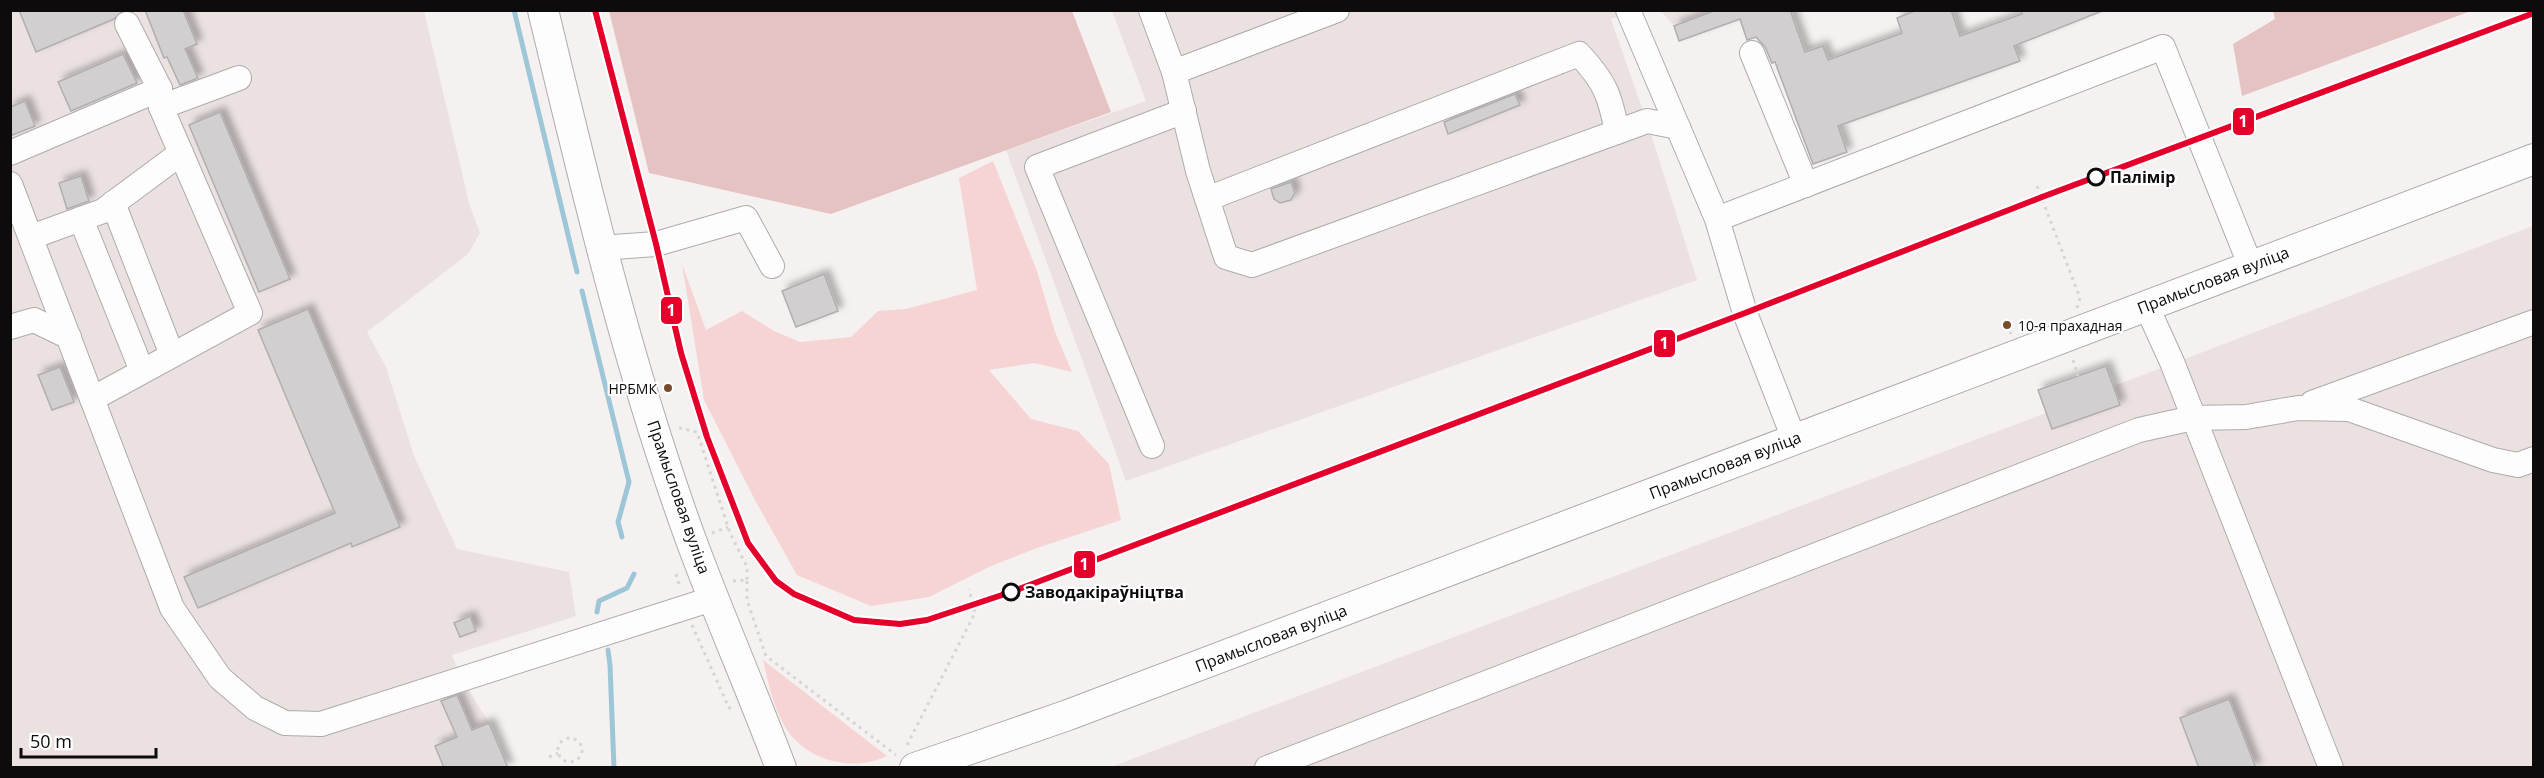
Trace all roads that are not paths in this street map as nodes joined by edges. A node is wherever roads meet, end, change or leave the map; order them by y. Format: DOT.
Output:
graph roads {
  1 [pos="543,10"];
  2 [pos="1151,10"];
  3 [pos="1337,10"];
  4 [pos="1628,10"];
  5 [pos="127,24"];
  6 [pos="1752,53"];
  7 [pos="1174,72"];
  8 [pos="239,78"];
  9 [pos="160,98"];
  10 [pos="1184,111"];
  11 [pos="1678,128"];
  12 [pos="1617,132"];
  13 [pos="10,153"];
  14 [pos="181,153"];
  15 [pos="2534,159"];
  16 [pos="10,184"];
  17 [pos="1806,185"];
  18 [pos="1207,200"];
  19 [pos="113,204"];
  20 [pos="81,219"];
  21 [pos="1717,219"];
  22 [pos="31,237"];
  23 [pos="600,248"];
  24 [pos="772,266"];
  25 [pos="2251,267"];
  26 [pos="2146,306"];
  27 [pos="2534,322"];
  28 [pos="10,327"];
  29 [pos="69,337"];
  30 [pos="172,355"];
  31 [pos="142,371"];
  32 [pos="92,399"];
  33 [pos="2298,408"];
  34 [pos="2193,418"];
  35 [pos="1794,439"];
  36 [pos="1152,446"];
  37 [pos="2534,459"];
  38 [pos="715,598"];
  39 [pos="907,758"];
  40 [pos="782,768"];
  41 [pos="1267,768"];
  42 [pos="2331,768"];
  1 -- 23 [label="main road, Прамысловая вуліца"];
  2 -- 7 [label="street"];
  3 -- 7 [label="street"];
  4 -- 11 [label="street"];
  5 -- 9 [label="street"];
  6 -- 17 [label="street"];
  7 -- 10 [label="street"];
  8 -- 9 [label="street"];
  9 -- 13 [label="street"];
  9 -- 14 [label="street"];
  10 -- 18 [label="street"];
  10 -- 36 [label="street"];
  11 -- 12 [label="street"];
  11 -- 21 [label="street"];
  12 -- 18 [label="street"];
  12 -- 18 [label="street"];
  14 -- 19 [label="street"];
  14 -- 30 [label="street"];
  15 -- 25 [label="main road, Прамысловая вуліца"];
  16 -- 22 [label="street"];
  17 -- 21 [label="street"];
  17 -- 25 [label="street"];
  19 -- 20 [label="street"];
  19 -- 30 [label="street"];
  20 -- 22 [label="street"];
  20 -- 31 [label="street"];
  21 -- 35 [label="street"];
  22 -- 29 [label="street"];
  23 -- 24 [label="street"];
  23 -- 38 [label="main road, Прамысловая вуліца"];
  25 -- 26 [label="main road, Прамысловая вуліца"];
  26 -- 34 [label="street"];
  26 -- 35 [label="main road, Прамысловая вуліца"];
  27 -- 33 [label="street"];
  28 -- 29 [label="street"];
  29 -- 32 [label="street"];
  30 -- 31 [label="street"];
  31 -- 32 [label="street"];
  32 -- 38 [label="street"];
  33 -- 34 [label="street"];
  33 -- 37 [label="street"];
  34 -- 41 [label="street"];
  34 -- 42 [label="street"];
  35 -- 39 [label="main road, Прамысловая вуліца"];
  38 -- 40 [label="main road, Прамысловая вуліца"];
}
